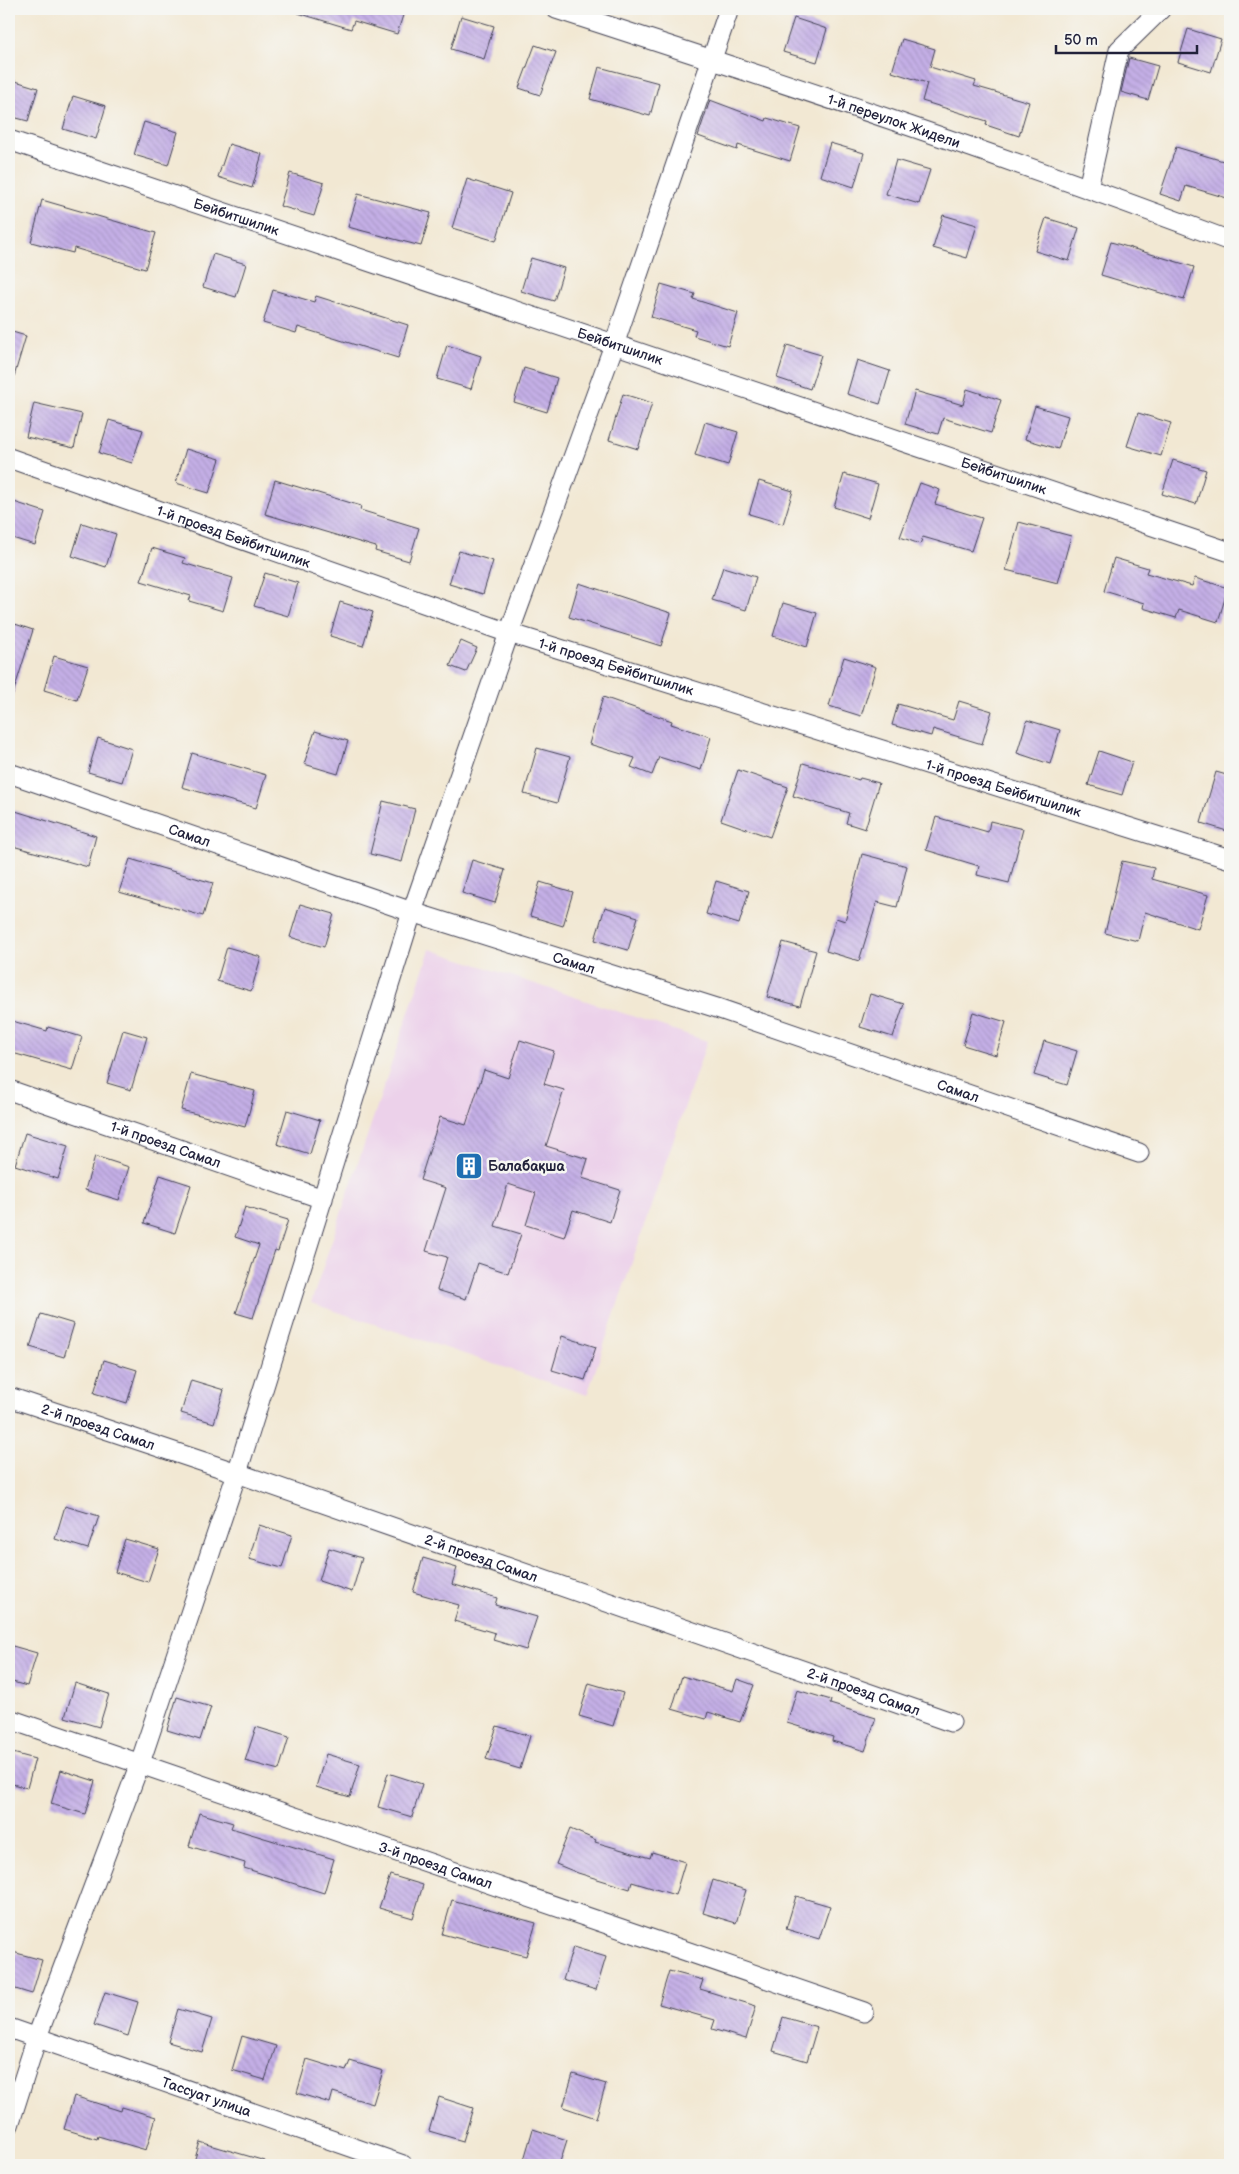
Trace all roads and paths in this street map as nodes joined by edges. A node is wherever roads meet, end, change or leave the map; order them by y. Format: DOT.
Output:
graph roads {
  1 [pos="556,9"];
  2 [pos="729,9"];
  3 [pos="1162,9"];
  4 [pos="712,59"];
  5 [pos="9,140"];
  6 [pos="1088,188"];
  7 [pos="1230,241"];
  8 [pos="614,345"];
  9 [pos="9,458"];
  10 [pos="1230,552"];
  11 [pos="510,633"];
  12 [pos="9,773"];
  13 [pos="1230,859"];
  14 [pos="412,912"];
  15 [pos="9,1090"];
  16 [pos="1139,1153"];
  17 [pos="323,1199"];
  18 [pos="9,1396"];
  19 [pos="237,1473"];
  20 [pos="9,1718"];
  21 [pos="951,1722"];
  22 [pos="140,1763"];
  23 [pos="864,2012"];
  24 [pos="9,2028"];
  25 [pos="37,2037"];
  26 [pos="9,2125"];
  27 [pos="403,2165"];
  1 -- 4 [label="street, 1-й переулок Жидели"];
  2 -- 4 [label="street"];
  3 -- 6 [label="street"];
  4 -- 6 [label="street, 1-й переулок Жидели"];
  4 -- 8 [label="street"];
  5 -- 8 [label="street, Бейбитшилик"];
  6 -- 7 [label="street, 1-й переулок Жидели"];
  8 -- 10 [label="street, Бейбитшилик"];
  8 -- 11 [label="street"];
  9 -- 11 [label="street, 1-й проезд Бейбитшилик"];
  11 -- 13 [label="street, 1-й проезд Бейбитшилик"];
  11 -- 14 [label="street"];
  12 -- 14 [label="street, Самал"];
  14 -- 16 [label="street, Самал"];
  14 -- 17 [label="street"];
  15 -- 17 [label="street, 1-й проезд Самал"];
  17 -- 19 [label="street"];
  18 -- 19 [label="street, 2-й проезд Самал"];
  19 -- 21 [label="street, 2-й проезд Самал"];
  19 -- 22 [label="street"];
  20 -- 22 [label="street, 3-й проезд Самал"];
  22 -- 23 [label="street, 3-й проезд Самал"];
  22 -- 25 [label="street"];
  24 -- 25 [label="street, Тассуат улица"];
  25 -- 26 [label="street"];
  25 -- 27 [label="street, Тассуат улица"];
}
